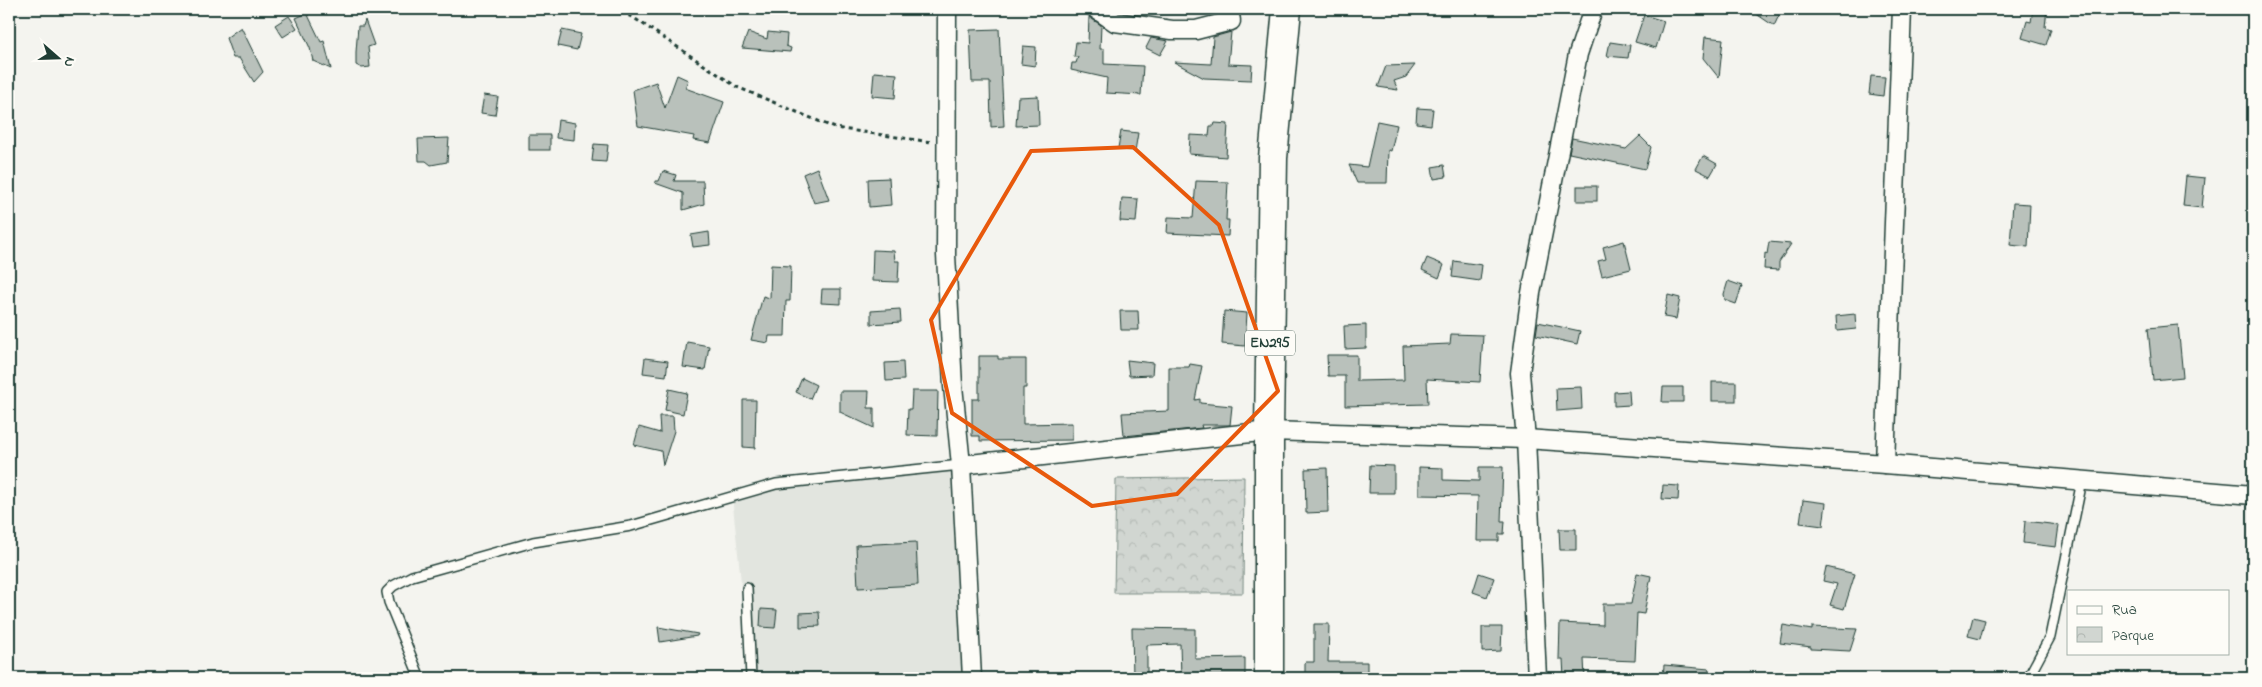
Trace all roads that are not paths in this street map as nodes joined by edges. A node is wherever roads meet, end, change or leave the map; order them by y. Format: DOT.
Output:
graph roads {
  1 [pos="947,9"];
  2 [pos="1096,9"];
  3 [pos="1230,9"];
  4 [pos="1287,9"];
  5 [pos="1593,9"];
  6 [pos="1902,9"];
  7 [pos="1269,432"];
  8 [pos="1526,439"];
  9 [pos="1885,464"];
  10 [pos="961,465"];
  11 [pos="2082,481"];
  12 [pos="2253,495"];
  13 [pos="746,588"];
  14 [pos="420,678"];
  15 [pos="751,678"];
  16 [pos="972,678"];
  17 [pos="1270,678"];
  18 [pos="1536,678"];
  19 [pos="2028,678"];
  1 -- 10 [label="street"];
  2 -- 3 [label="street"];
  4 -- 7 [label="main road, EN295"];
  5 -- 8 [label="street"];
  6 -- 9 [label="street"];
  7 -- 8 [label="street"];
  7 -- 10 [label="street"];
  7 -- 17 [label="main road, EN295"];
  8 -- 9 [label="street"];
  8 -- 18 [label="street"];
  9 -- 11 [label="street"];
  10 -- 14 [label="lane"];
  10 -- 16 [label="street"];
  11 -- 12 [label="street"];
  11 -- 19 [label="lane"];
  13 -- 15 [label="lane"];
}
